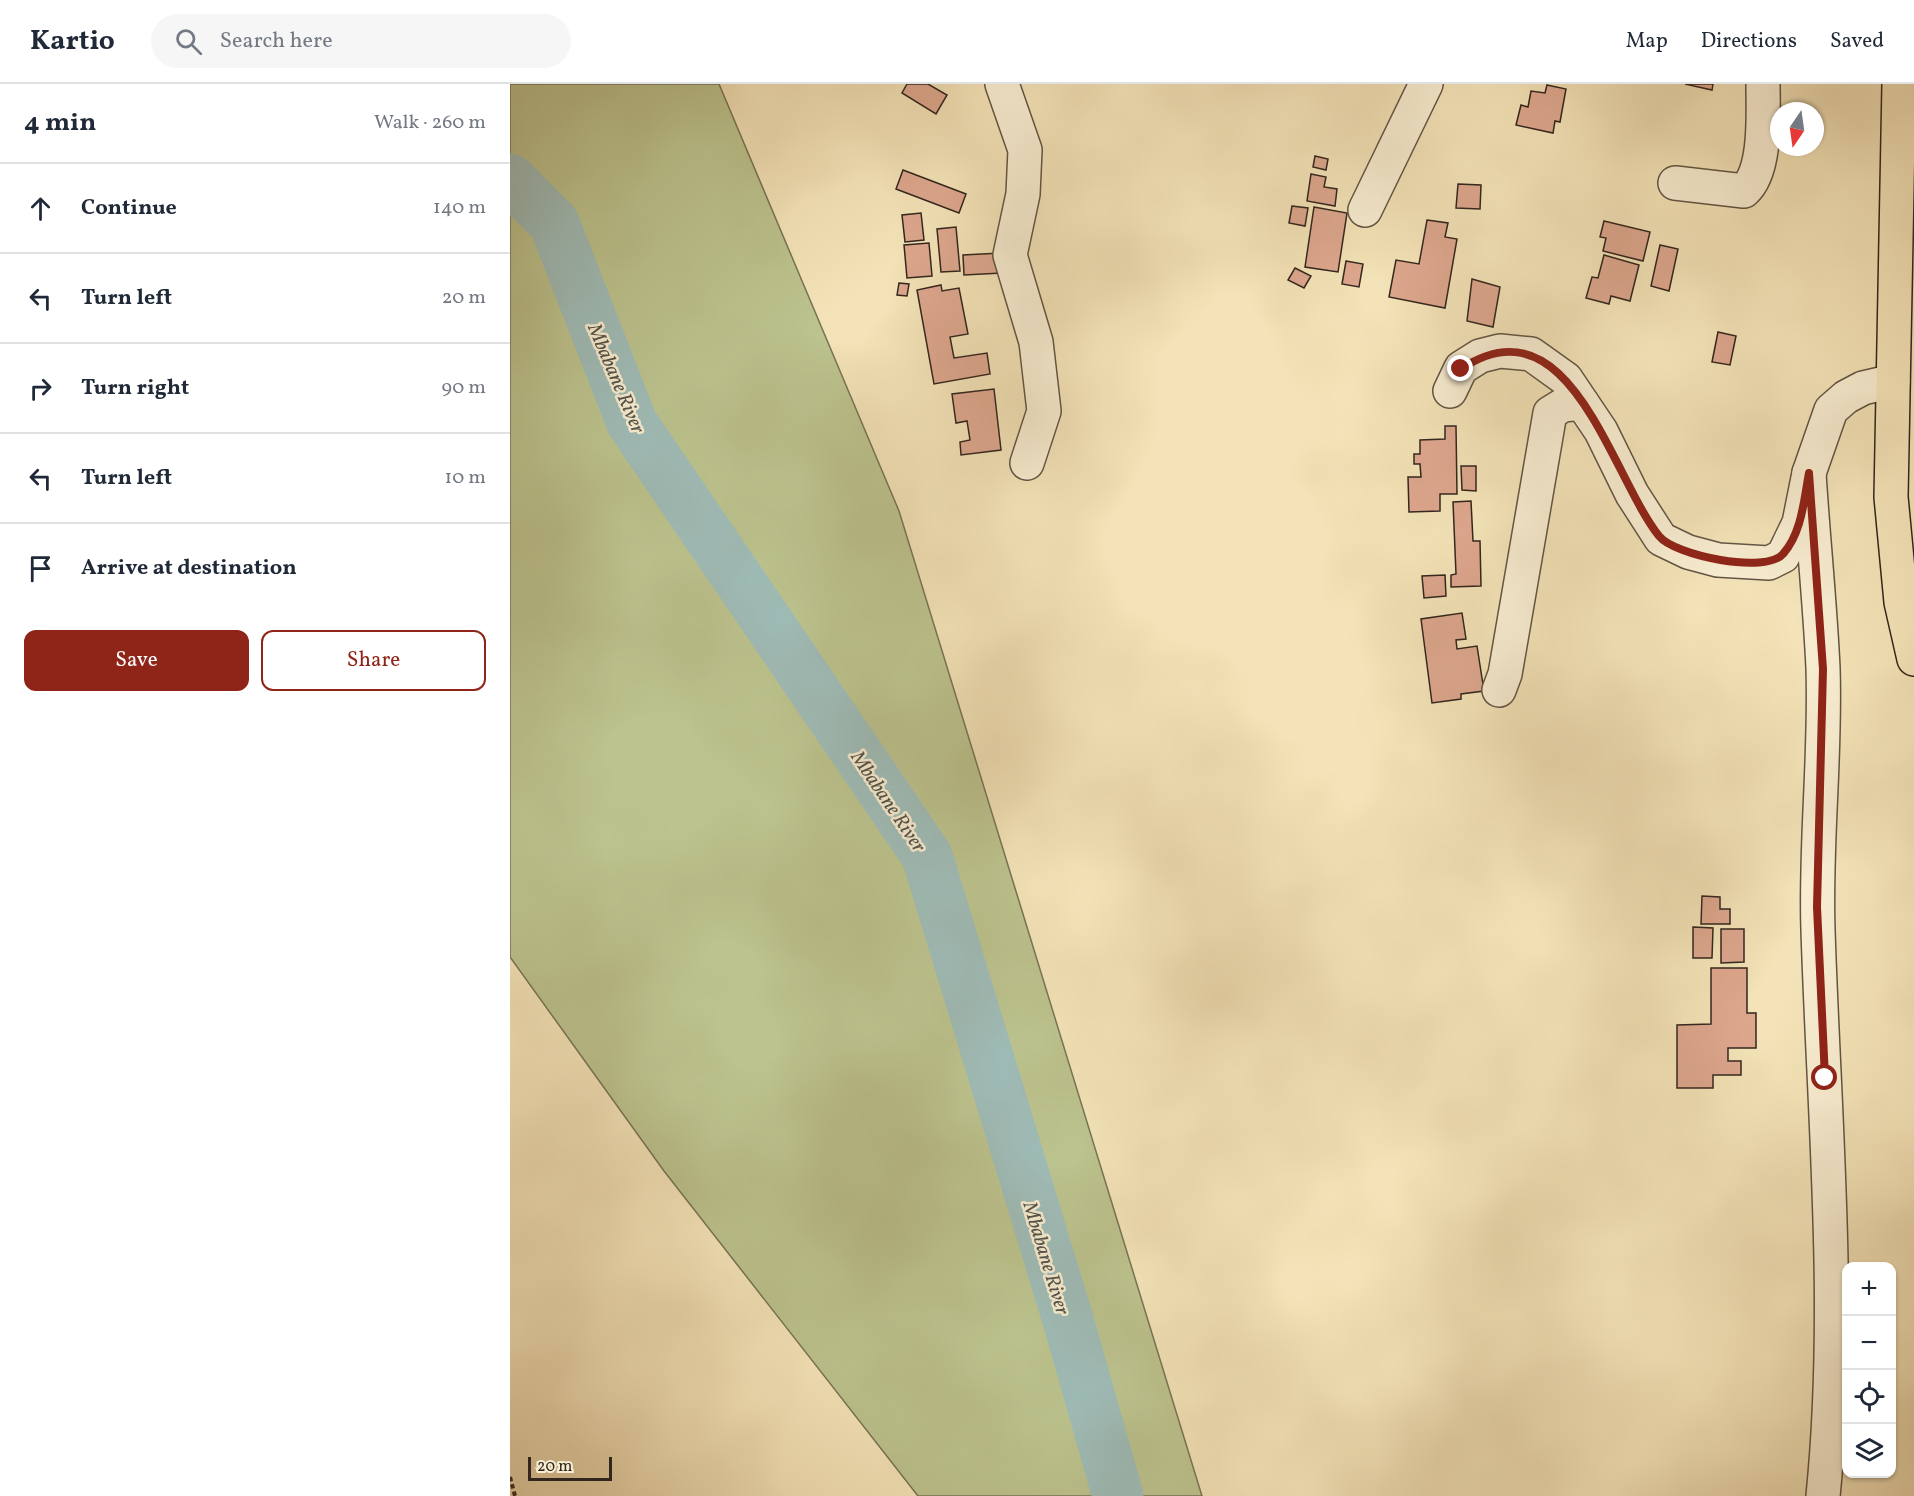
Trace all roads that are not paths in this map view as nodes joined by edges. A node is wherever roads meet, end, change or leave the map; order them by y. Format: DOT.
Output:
graph roads {
  1 [pos="1002,84"];
  2 [pos="1426,84"];
  3 [pos="1763,84"];
  4 [pos="1899,84"];
  5 [pos="1675,183"];
  6 [pos="1365,210"];
  7 [pos="1893,381"];
  8 [pos="1450,391"];
  9 [pos="1582,403"];
  10 [pos="1027,463"];
  11 [pos="1809,473"];
  12 [pos="1914,659"];
  13 [pos="1499,690"];
  14 [pos="1823,1496"];
  1 -- 10 [label="street"];
  2 -- 6 [label="street"];
  3 -- 5 [label="street"];
  4 -- 7 [label="highway"];
  7 -- 11 [label="street"];
  7 -- 12 [label="highway"];
  8 -- 9 [label="street"];
  9 -- 11 [label="street"];
  9 -- 13 [label="street"];
  11 -- 14 [label="street"];
}
